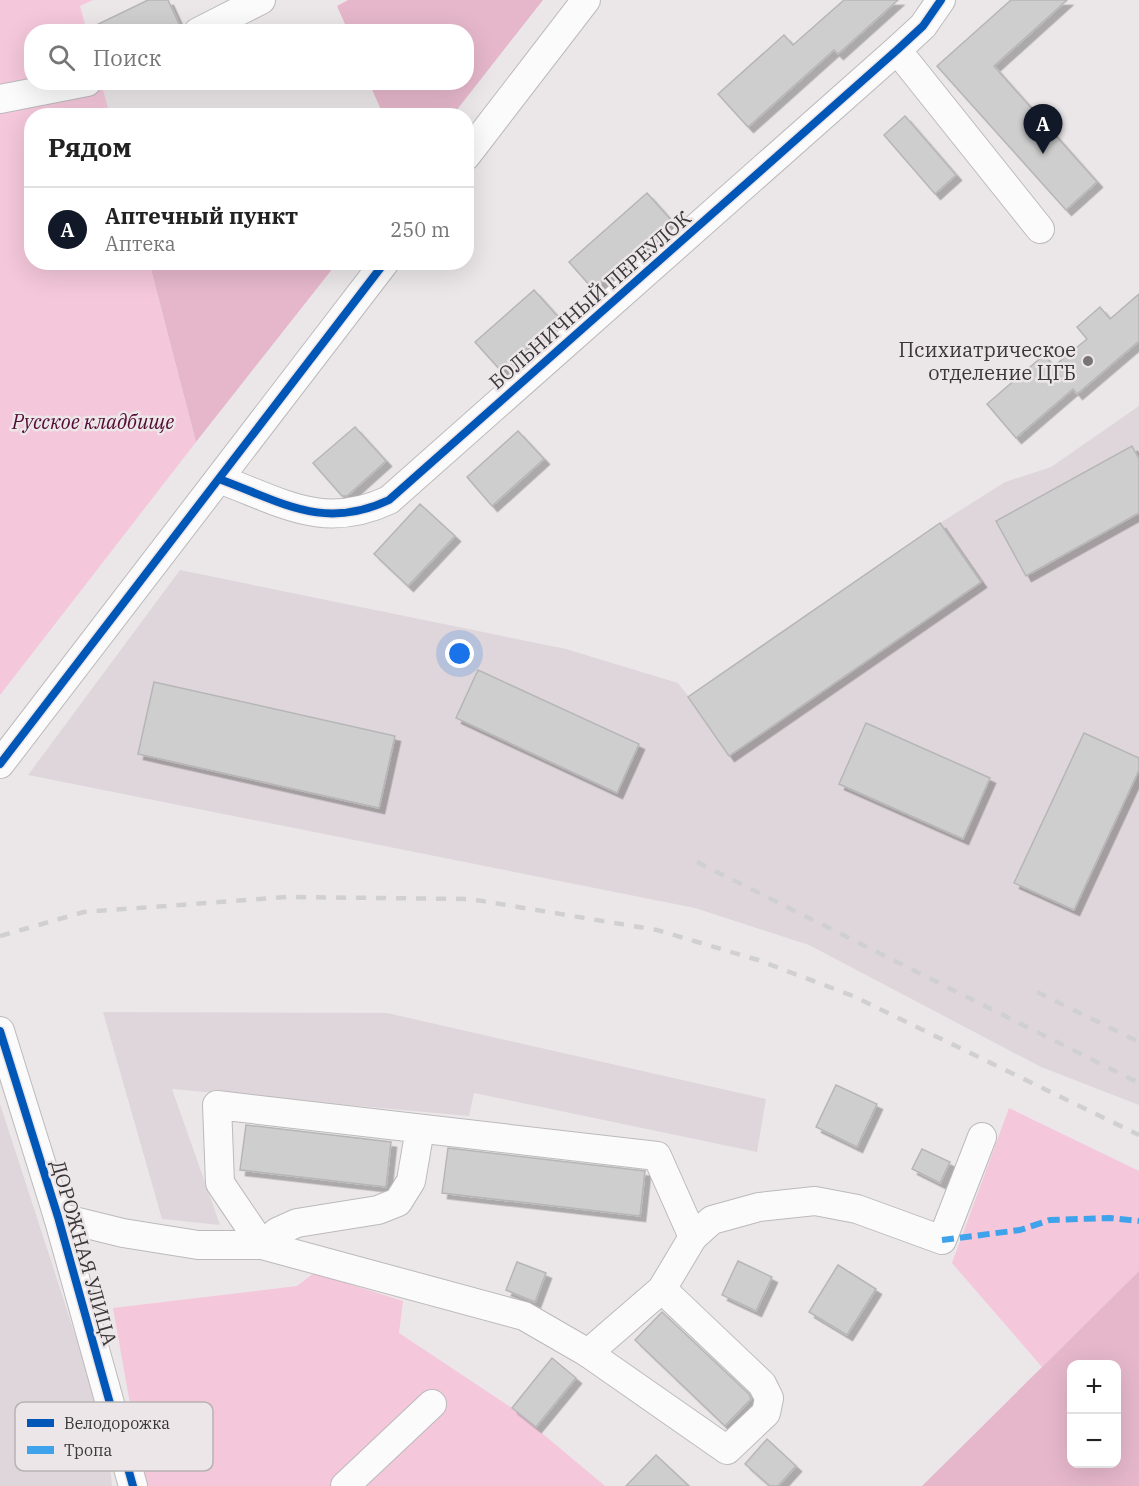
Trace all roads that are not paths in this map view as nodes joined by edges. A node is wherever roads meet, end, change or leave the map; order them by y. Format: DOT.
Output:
graph roads {
  1 [pos="261,0"];
  2 [pos="586,0"];
  3 [pos="941,0"];
  4 [pos="214,24"];
  5 [pos="897,51"];
  6 [pos="46,90"];
  7 [pos="0,99"];
  8 [pos="474,146"];
  9 [pos="1040,229"];
  10 [pos="379,270"];
  11 [pos="219,479"];
  12 [pos="0,764"];
  13 [pos="0,1031"];
  14 [pos="420,1129"];
  15 [pos="982,1137"];
  16 [pos="58,1217"];
  17 [pos="693,1237"];
  18 [pos="262,1245"];
  19 [pos="662,1289"];
  20 [pos="588,1353"];
  21 [pos="110,1402"];
  22 [pos="432,1404"];
  23 [pos="129,1471"];
  24 [pos="133,1486"];
  25 [pos="345,1486"];
  1 -- 4 [label="street"];
  2 -- 8 [label="street"];
  3 -- 5 [label="street, БОЛЬНИЧНЫЙ ПЕРЕУЛОК"];
  5 -- 9 [label="street"];
  5 -- 11 [label="street, БОЛЬНИЧНЫЙ ПЕРЕУЛОК"];
  6 -- 7 [label="street"];
  10 -- 11 [label="street"];
  11 -- 12 [label="street"];
  13 -- 16 [label="street, ДОРОЖНАЯ УЛИЦА"];
  14 -- 17 [label="street"];
  14 -- 18 [label="street"];
  14 -- 18 [label="street"];
  15 -- 17 [label="street"];
  16 -- 18 [label="street"];
  16 -- 21 [label="street, ДОРОЖНАЯ УЛИЦА"];
  17 -- 19 [label="street"];
  18 -- 20 [label="street"];
  19 -- 20 [label="street"];
  19 -- 20 [label="street"];
  22 -- 25 [label="street"];
  23 -- 24 [label="street, ДОРОЖНАЯ УЛИЦА"];
}
